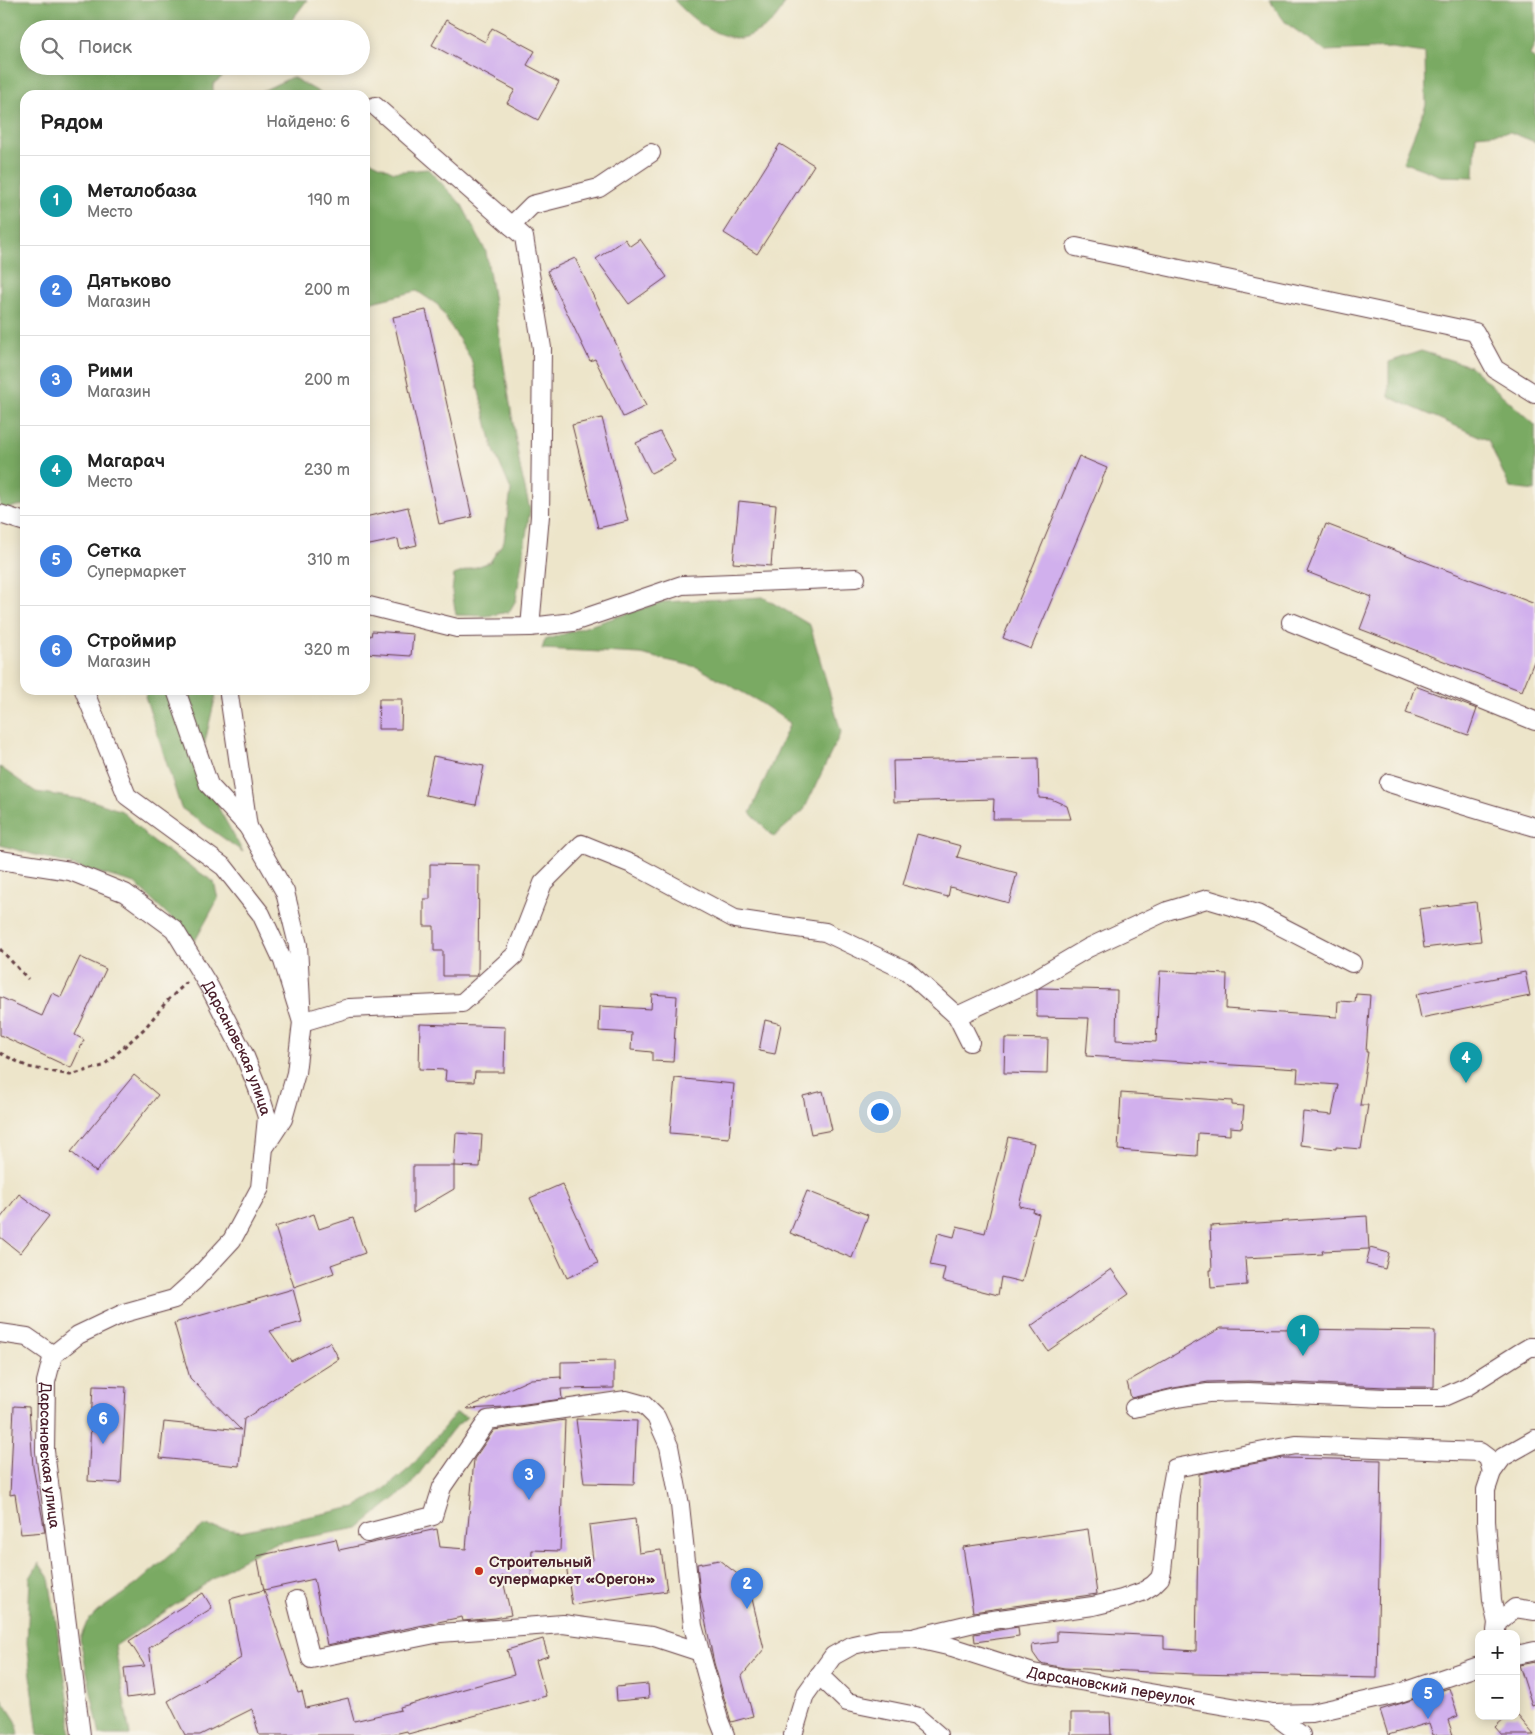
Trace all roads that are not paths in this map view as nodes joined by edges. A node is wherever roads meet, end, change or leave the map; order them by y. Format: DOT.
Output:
graph roads {
  1 [pos="374,106"];
  2 [pos="651,152"];
  3 [pos="511,226"];
  4 [pos="1076,247"];
  5 [pos="1535,394"];
  6 [pos="0,514"];
  7 [pos="20,520"];
  8 [pos="856,578"];
  9 [pos="370,606"];
  10 [pos="1291,622"];
  11 [pos="530,627"];
  12 [pos="86,695"];
  13 [pos="178,695"];
  14 [pos="229,695"];
  15 [pos="1535,721"];
  16 [pos="1390,783"];
  17 [pos="248,827"];
  18 [pos="1535,827"];
  19 [pos="0,860"];
  20 [pos="1352,963"];
  21 [pos="956,1016"];
  22 [pos="302,1022"];
  23 [pos="970,1042"];
  24 [pos="264,1148"];
  25 [pos="0,1333"];
  26 [pos="1535,1347"];
  27 [pos="53,1355"];
  28 [pos="1134,1408"];
  29 [pos="1535,1440"];
  30 [pos="1492,1472"];
  31 [pos="367,1533"];
  32 [pos="296,1600"];
  33 [pos="1535,1612"];
  34 [pos="1496,1628"];
  35 [pos="913,1638"];
  36 [pos="1535,1651"];
  37 [pos="700,1652"];
  38 [pos="1520,1655"];
  39 [pos="1475,1667"];
  40 [pos="819,1675"];
  41 [pos="1273,1714"];
  42 [pos="81,1735"];
  43 [pos="725,1735"];
  44 [pos="793,1735"];
  45 [pos="938,1735"];
  46 [pos="1301,1735"];
  1 -- 3 [label="street"];
  2 -- 3 [label="street"];
  3 -- 11 [label="street"];
  4 -- 5 [label="street"];
  6 -- 7 [label="street"];
  8 -- 11 [label="street"];
  9 -- 11 [label="street"];
  10 -- 15 [label="street"];
  12 -- 22 [label="street"];
  13 -- 17 [label="street"];
  14 -- 17 [label="street"];
  16 -- 18 [label="street"];
  17 -- 22 [label="street"];
  19 -- 24 [label="street, Дарсановская улица"];
  20 -- 21 [label="street"];
  21 -- 22 [label="street"];
  21 -- 23 [label="street"];
  22 -- 24 [label="street"];
  24 -- 27 [label="street, Дарсановская улица"];
  25 -- 27 [label="street"];
  26 -- 28 [label="street"];
  27 -- 42 [label="street, Дарсановская улица"];
  29 -- 30 [label="street"];
  30 -- 34 [label="street"];
  30 -- 35 [label="street"];
  31 -- 37 [label="street"];
  32 -- 37 [label="street"];
  33 -- 34 [label="street"];
  35 -- 40 [label="street, Дарсановский переулок"];
  35 -- 41 [label="street, Дарсановский переулок"];
  36 -- 38 [label="street"];
  37 -- 43 [label="street"];
  39 -- 41 [label="street, Дарсановский переулок"];
  40 -- 44 [label="street, Дарсановский переулок"];
  40 -- 45 [label="street"];
  41 -- 46 [label="street"];
}
